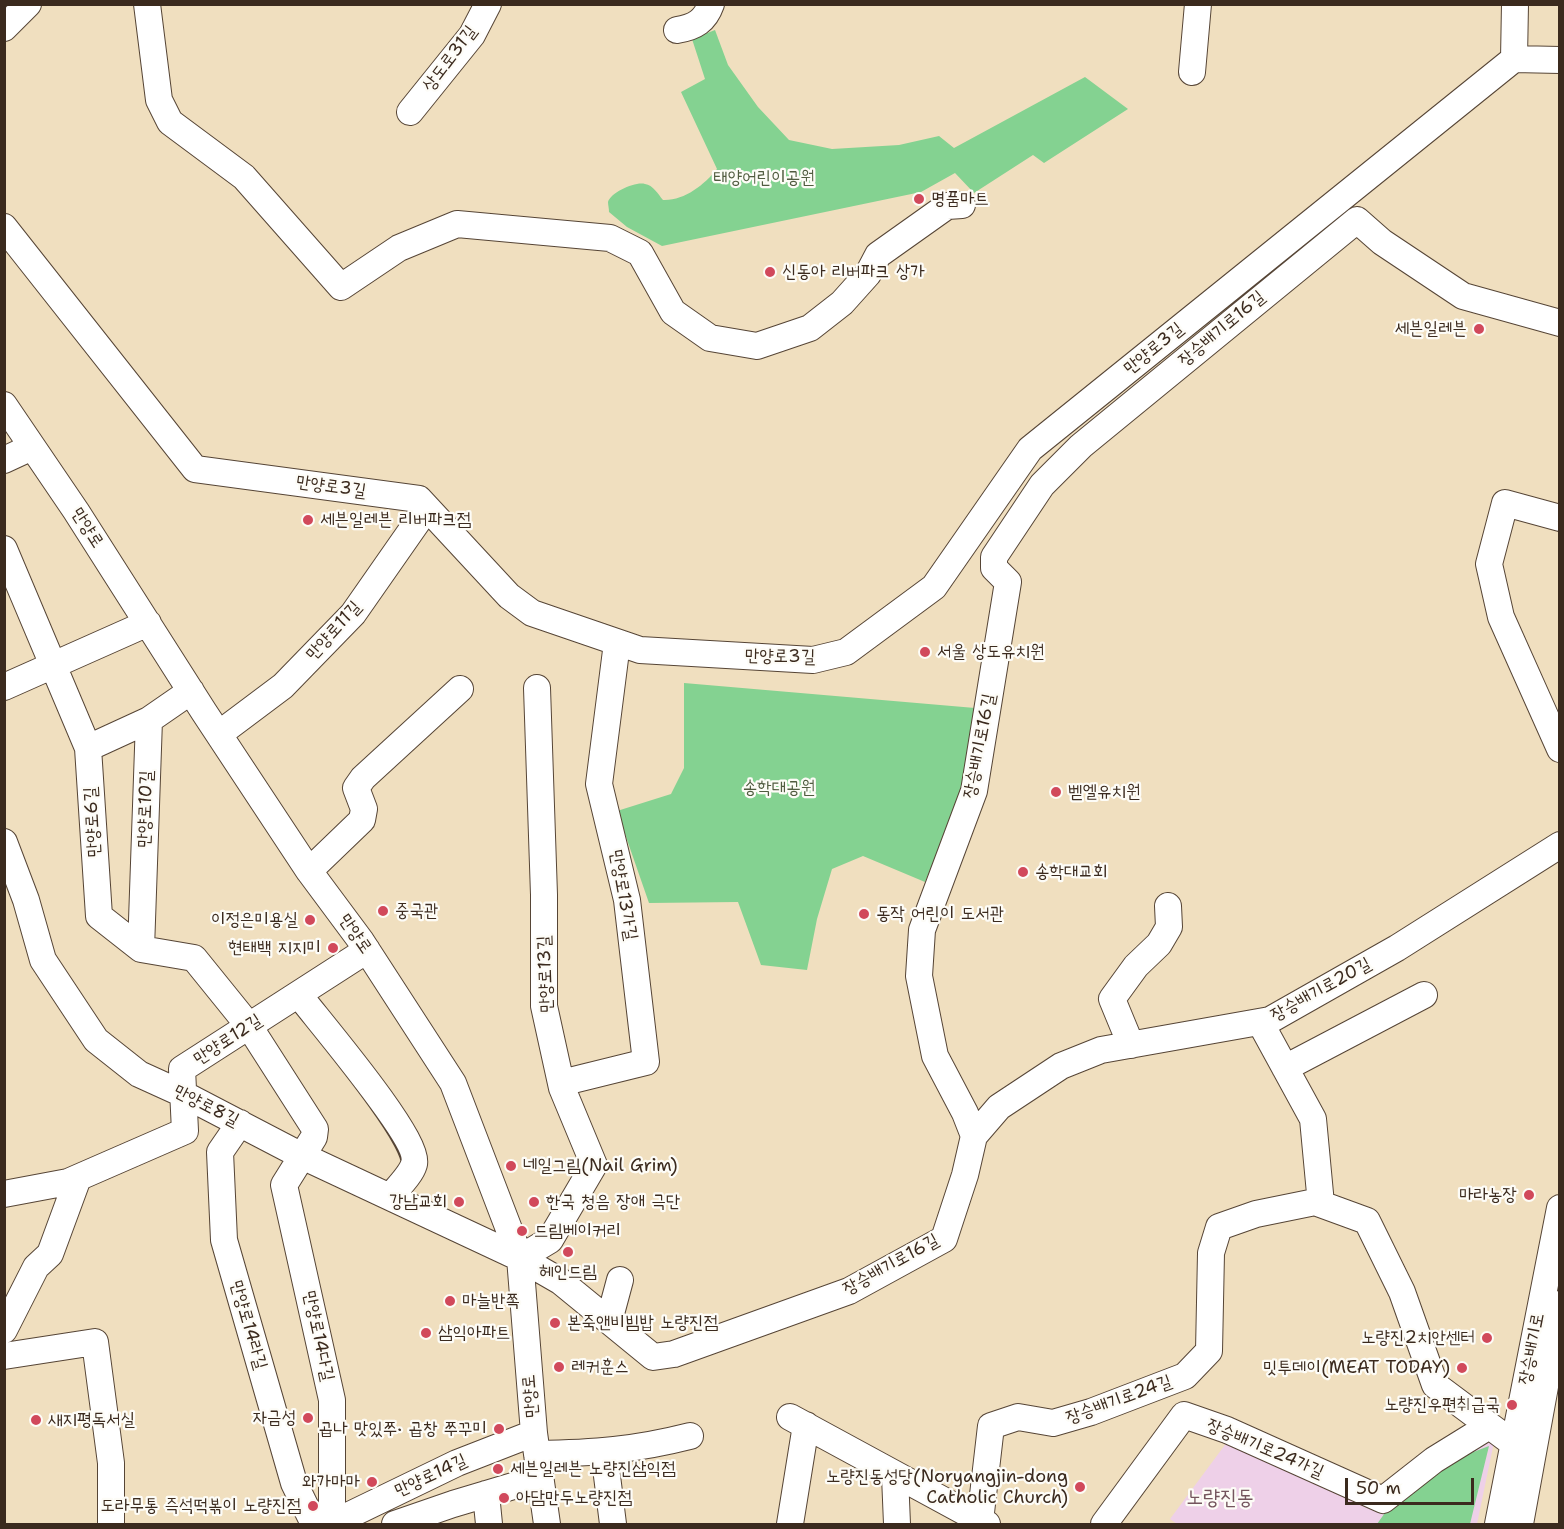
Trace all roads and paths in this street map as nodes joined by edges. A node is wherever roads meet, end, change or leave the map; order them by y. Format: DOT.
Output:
graph roads {
  1 [pos="28,4"];
  2 [pos="147,4"];
  3 [pos="488,4"];
  4 [pos="711,4"];
  5 [pos="1198,4"];
  6 [pos="1515,4"];
  7 [pos="4,28"];
  8 [pos="677,30"];
  9 [pos="1514,59"];
  10 [pos="1560,60"];
  11 [pos="1192,72"];
  12 [pos="410,112"];
  13 [pos="962,205"];
  14 [pos="4,227"];
  15 [pos="1559,320"];
  16 [pos="4,405"];
  17 [pos="32,447"];
  18 [pos="4,460"];
  19 [pos="427,508"];
  20 [pos="1560,518"];
  21 [pos="4,549"];
  22 [pos="148,623"];
  23 [pos="617,643"];
  24 [pos="52,666"];
  25 [pos="4,687"];
  26 [pos="537,688"];
  27 [pos="460,689"];
  28 [pos="191,692"];
  29 [pos="149,720"];
  30 [pos="219,734"];
  31 [pos="88,748"];
  32 [pos="1560,748"];
  33 [pos="4,842"];
  34 [pos="1560,845"];
  35 [pos="309,871"];
  36 [pos="1168,906"];
  37 [pos="141,949"];
  38 [pos="367,950"];
  39 [pos="299,995"];
  40 [pos="1424,995"];
  41 [pos="1260,1022"];
  42 [pos="249,1026"];
  43 [pos="1131,1045"];
  44 [pos="1285,1068"];
  45 [pos="561,1083"];
  46 [pos="183,1094"];
  47 [pos="240,1124"];
  48 [pos="974,1137"];
  49 [pos="300,1155"];
  50 [pos="78,1178"];
  51 [pos="4,1194"];
  52 [pos="390,1197"];
  53 [pos="1321,1204"];
  54 [pos="1560,1208"];
  55 [pos="520,1258"];
  56 [pos="620,1280"];
  57 [pos="1560,1304"];
  58 [pos="609,1321"];
  59 [pos="4,1330"];
  60 [pos="4,1356"];
  61 [pos="1489,1426"];
  62 [pos="690,1436"];
  63 [pos="1514,1444"];
  64 [pos="604,1452"];
  65 [pos="537,1455"];
  66 [pos="895,1476"];
  67 [pos="486,1494"];
  68 [pos="453,1514"];
  69 [pos="369,1516"];
  70 [pos="984,1523"];
  71 [pos="111,1524"];
  72 [pos="327,1524"];
  73 [pos="394,1524"];
  74 [pos="489,1524"];
  75 [pos="547,1524"];
  76 [pos="613,1524"];
  77 [pos="790,1524"];
  78 [pos="897,1524"];
  79 [pos="1104,1524"];
  80 [pos="1498,1524"];
  81 [pos="1520,1524"];
  1 -- 7 [label="street"];
  2 -- 13 [label="street"];
  3 -- 12 [label="street, 상도로31길"];
  4 -- 8 [label="street"];
  5 -- 11 [label="street"];
  6 -- 9 [label="street"];
  9 -- 10 [label="street"];
  9 -- 23 [label="street, 만양로3길"];
  14 -- 19 [label="street, 만양로3길"];
  15 -- 48 [label="street, 장승배기로16길"];
  16 -- 17 [label="street, 만양로"];
  17 -- 18 [label="street"];
  17 -- 22 [label="street, 만양로"];
  19 -- 23 [label="street, 만양로3길"];
  19 -- 30 [label="street, 만양로11길"];
  20 -- 32 [label="street"];
  21 -- 24 [label="street, 만양로6길"];
  22 -- 24 [label="street"];
  22 -- 28 [label="street, 만양로"];
  23 -- 45 [label="street, 만양로13가길"];
  24 -- 25 [label="street"];
  24 -- 31 [label="street, 만양로6길"];
  26 -- 45 [label="street, 만양로13길"];
  27 -- 35 [label="street"];
  28 -- 29 [label="street"];
  28 -- 30 [label="street, 만양로"];
  29 -- 31 [label="street"];
  29 -- 37 [label="street, 만양로10길"];
  30 -- 35 [label="street, 만양로"];
  31 -- 37 [label="street, 만양로6길"];
  33 -- 46 [label="street, 만양로8길"];
  34 -- 41 [label="street, 장승배기로20길"];
  35 -- 38 [label="street, 만양로"];
  36 -- 43 [label="street"];
  37 -- 42 [label="street, 만양로6길"];
  38 -- 39 [label="street, 만양로12길"];
  38 -- 55 [label="street, 만양로"];
  39 -- 42 [label="street, 만양로12길"];
  39 -- 52 [label="street"];
  40 -- 44 [label="street"];
  41 -- 43 [label="street, 장승배기로20길"];
  41 -- 44 [label="street"];
  42 -- 46 [label="street, 만양로12길"];
  42 -- 49 [label="street, 만양로14다길"];
  43 -- 48 [label="street, 장승배기로20길"];
  44 -- 53 [label="street"];
  45 -- 55 [label="street, 만양로13길"];
  46 -- 47 [label="street, 만양로8길"];
  46 -- 50 [label="street, 만양로12길"];
  47 -- 49 [label="street, 만양로8길"];
  47 -- 72 [label="street, 만양로14라길"];
  48 -- 58 [label="street, 장승배기로16길"];
  49 -- 52 [label="street, 만양로8길"];
  49 -- 72 [label="street, 만양로14다길"];
  50 -- 51 [label="street, 만양로12길"];
  50 -- 59 [label="street"];
  52 -- 55 [label="street, 만양로8길"];
  53 -- 61 [label="street, 장승배기로24길"];
  53 -- 70 [label="street, 장승배기로24길"];
  54 -- 63 [label="street, 장승배기로"];
  55 -- 58 [label="street, 장승배기로16길"];
  55 -- 65 [label="street, 만양로"];
  56 -- 58 [label="street"];
  57 -- 81 [label="street, 장승배기로"];
  60 -- 71 [label="street"];
  61 -- 63 [label="street, 장승배기로24길"];
  61 -- 79 [label="street, 장승배기로24가길"];
  62 -- 64 [label="street"];
  63 -- 80 [label="street, 장승배기로"];
  64 -- 65 [label="street"];
  64 -- 76 [label="street"];
  65 -- 67 [label="street"];
  65 -- 69 [label="street, 만양로14길"];
  65 -- 75 [label="street, 만양로"];
  66 -- 70 [label="street"];
  66 -- 77 [label="street"];
  66 -- 78 [label="street"];
  67 -- 68 [label="street"];
  67 -- 74 [label="street"];
  68 -- 73 [label="street"];
  69 -- 72 [label="street, 만양로14길"];
}
